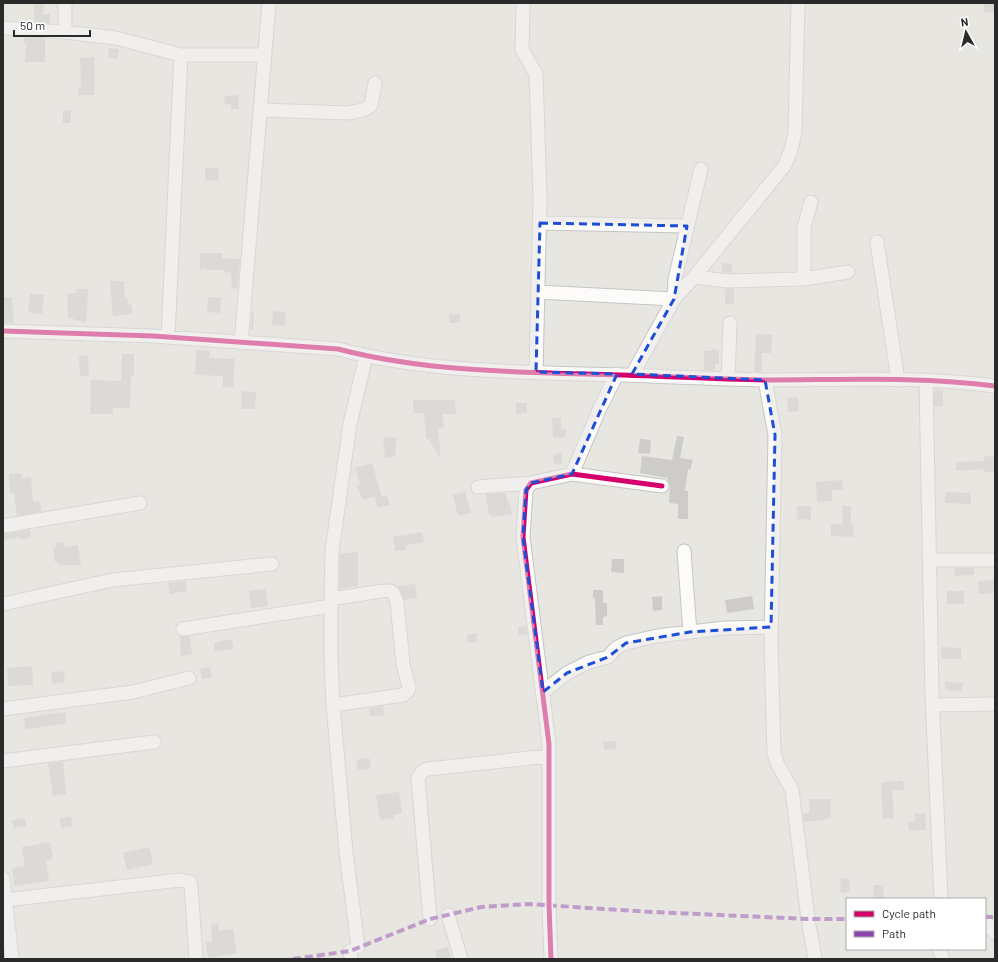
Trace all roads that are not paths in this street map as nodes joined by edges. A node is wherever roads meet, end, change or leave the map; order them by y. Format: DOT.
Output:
graph roads {
  1 [pos="65,3"];
  2 [pos="269,3"];
  3 [pos="523,3"];
  4 [pos="798,3"];
  5 [pos="3,28"];
  6 [pos="65,32"];
  7 [pos="181,55"];
  8 [pos="265,56"];
  9 [pos="375,83"];
  10 [pos="260,110"];
  11 [pos="701,169"];
  12 [pos="811,202"];
  13 [pos="540,223"];
  14 [pos="687,226"];
  15 [pos="877,242"];
  16 [pos="848,272"];
  17 [pos="694,277"];
  18 [pos="804,279"];
  19 [pos="538,292"];
  20 [pos="674,299"];
  21 [pos="730,323"];
  22 [pos="3,331"];
  23 [pos="168,338"];
  24 [pos="241,343"];
  25 [pos="366,356"];
  26 [pos="536,372"];
  27 [pos="617,374"];
  28 [pos="632,374"];
  29 [pos="728,378"];
  30 [pos="765,380"];
  31 [pos="898,380"];
  32 [pos="926,380"];
  33 [pos="995,386"];
  34 [pos="572,474"];
  35 [pos="531,483"];
  36 [pos="662,486"];
  37 [pos="478,487"];
  38 [pos="140,503"];
  39 [pos="3,526"];
  40 [pos="684,551"];
  41 [pos="930,560"];
  42 [pos="995,560"];
  43 [pos="272,564"];
  44 [pos="331,602"];
  45 [pos="3,604"];
  46 [pos="771,627"];
  47 [pos="183,629"];
  48 [pos="690,632"];
  49 [pos="189,678"];
  50 [pos="543,692"];
  51 [pos="995,704"];
  52 [pos="333,705"];
  53 [pos="933,705"];
  54 [pos="3,709"];
  55 [pos="154,742"];
  56 [pos="549,756"];
  57 [pos="3,761"];
  58 [pos="3,878"];
  59 [pos="940,898"];
  60 [pos="5,900"];
  61 [pos="448,915"];
  62 [pos="430,919"];
  63 [pos="986,922"];
  64 [pos="995,933"];
  65 [pos="353,952"];
  66 [pos="12,959"];
  67 [pos="196,959"];
  68 [pos="461,959"];
  69 [pos="551,959"];
  70 [pos="815,959"];
  1 -- 6 [label="street"];
  2 -- 8 [label="street"];
  3 -- 13 [label="street"];
  4 -- 17 [label="street"];
  5 -- 6 [label="street"];
  6 -- 7 [label="street"];
  7 -- 8 [label="street"];
  7 -- 23 [label="street"];
  8 -- 10 [label="street"];
  9 -- 10 [label="street"];
  10 -- 24 [label="street"];
  11 -- 14 [label="street"];
  12 -- 18 [label="street"];
  13 -- 14 [label="street"];
  13 -- 19 [label="street"];
  14 -- 20 [label="street"];
  15 -- 31 [label="street"];
  16 -- 18 [label="street"];
  17 -- 18 [label="street"];
  17 -- 20 [label="street"];
  19 -- 20 [label="street"];
  19 -- 26 [label="street"];
  20 -- 28 [label="street"];
  21 -- 29 [label="street"];
  22 -- 23 [label="street"];
  23 -- 24 [label="street"];
  24 -- 25 [label="street"];
  25 -- 26 [label="street"];
  25 -- 44 [label="street"];
  26 -- 27 [label="street"];
  27 -- 28 [label="street"];
  27 -- 34 [label="street"];
  28 -- 29 [label="street"];
  29 -- 30 [label="street"];
  30 -- 31 [label="street"];
  30 -- 46 [label="street"];
  31 -- 32 [label="street"];
  32 -- 33 [label="street"];
  32 -- 41 [label="street"];
  34 -- 35 [label="street"];
  34 -- 36 [label="street"];
  35 -- 37 [label="street"];
  35 -- 50 [label="street"];
  38 -- 39 [label="street"];
  40 -- 48 [label="street"];
  41 -- 42 [label="street"];
  41 -- 53 [label="street"];
  43 -- 45 [label="street"];
  44 -- 47 [label="street"];
  44 -- 52 [label="street"];
  44 -- 52 [label="street"];
  46 -- 48 [label="street"];
  46 -- 70 [label="street"];
  48 -- 50 [label="street"];
  49 -- 54 [label="street"];
  50 -- 56 [label="street"];
  51 -- 53 [label="street"];
  52 -- 65 [label="street"];
  53 -- 59 [label="street"];
  55 -- 57 [label="street"];
  56 -- 62 [label="street"];
  56 -- 69 [label="street"];
  58 -- 60 [label="street"];
  60 -- 66 [label="street"];
  60 -- 67 [label="street"];
  61 -- 68 [label="street"];
  63 -- 64 [label="street"];
}
